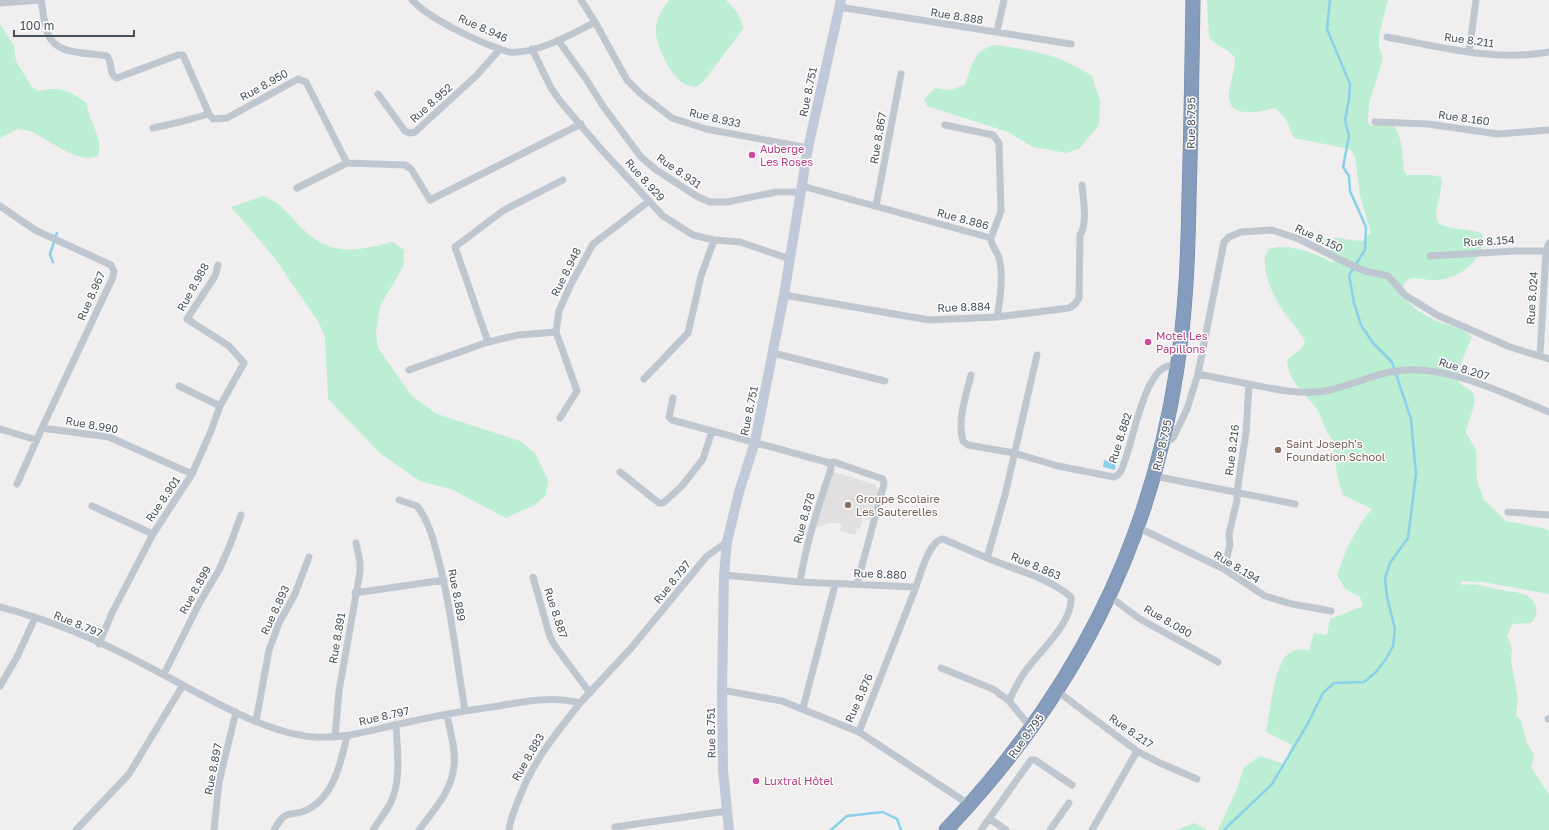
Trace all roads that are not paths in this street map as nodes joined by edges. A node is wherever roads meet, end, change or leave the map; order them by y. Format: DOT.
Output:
graph roads {
  1 [pos="41,0"];
  2 [pos="412,0"];
  3 [pos="581,0"];
  4 [pos="1004,0"];
  5 [pos="1193,0"];
  6 [pos="1476,0"];
  7 [pos="0,3"];
  8 [pos="840,4"];
  9 [pos="595,22"];
  10 [pos="997,31"];
  11 [pos="1387,37"];
  12 [pos="558,40"];
  13 [pos="1071,44"];
  14 [pos="500,49"];
  15 [pos="532,50"];
  16 [pos="1469,52"];
  17 [pos="1549,52"];
  18 [pos="901,74"];
  19 [pos="378,94"];
  20 [pos="209,114"];
  21 [pos="1375,122"];
  22 [pos="582,124"];
  23 [pos="945,125"];
  24 [pos="153,128"];
  25 [pos="1549,130"];
  26 [pos="808,148"];
  27 [pos="347,163"];
  28 [pos="564,180"];
  29 [pos="1082,184"];
  30 [pos="297,188"];
  31 [pos="802,189"];
  32 [pos="648,202"];
  33 [pos="0,206"];
  34 [pos="876,206"];
  35 [pos="991,238"];
  36 [pos="714,240"];
  37 [pos="1549,243"];
  38 [pos="1548,251"];
  39 [pos="1430,256"];
  40 [pos="790,260"];
  41 [pos="218,265"];
  42 [pos="784,295"];
  43 [pos="997,317"];
  44 [pos="556,332"];
  45 [pos="488,342"];
  46 [pos="773,353"];
  47 [pos="1037,355"];
  48 [pos="1540,355"];
  49 [pos="1549,359"];
  50 [pos="1178,366"];
  51 [pos="409,370"];
  52 [pos="1198,374"];
  53 [pos="971,375"];
  54 [pos="644,379"];
  55 [pos="885,381"];
  56 [pos="1249,384"];
  57 [pos="178,386"];
  58 [pos="673,398"];
  59 [pos="220,406"];
  60 [pos="1549,412"];
  61 [pos="560,418"];
  62 [pos="42,428"];
  63 [pos="0,429"];
  64 [pos="712,431"];
  65 [pos="37,440"];
  66 [pos="755,442"];
  67 [pos="1163,442"];
  68 [pos="1014,453"];
  69 [pos="830,463"];
  70 [pos="620,472"];
  71 [pos="192,474"];
  72 [pos="1154,476"];
  73 [pos="17,484"];
  74 [pos="1237,492"];
  75 [pos="399,500"];
  76 [pos="1295,504"];
  77 [pos="92,506"];
  78 [pos="1508,512"];
  79 [pos="241,515"];
  80 [pos="1549,515"];
  81 [pos="1137,527"];
  82 [pos="153,534"];
  83 [pos="727,542"];
  84 [pos="356,543"];
  85 [pos="309,556"];
  86 [pos="987,558"];
  87 [pos="1224,569"];
  88 [pos="724,575"];
  89 [pos="533,577"];
  90 [pos="444,580"];
  91 [pos="800,582"];
  92 [pos="835,584"];
  93 [pos="857,584"];
  94 [pos="916,587"];
  95 [pos="355,593"];
  96 [pos="1109,596"];
  97 [pos="0,607"];
  98 [pos="1331,611"];
  99 [pos="35,618"];
  100 [pos="100,644"];
  101 [pos="1218,662"];
  102 [pos="942,668"];
  103 [pos="164,674"];
  104 [pos="183,685"];
  105 [pos="0,686"];
  106 [pos="722,690"];
  107 [pos="1057,691"];
  108 [pos="590,693"];
  109 [pos="1009,701"];
  110 [pos="580,703"];
  111 [pos="803,708"];
  112 [pos="465,710"];
  113 [pos="236,712"];
  114 [pos="448,715"];
  115 [pos="256,721"];
  116 [pos="396,724"];
  117 [pos="1032,729"];
  118 [pos="859,732"];
  119 [pos="348,736"];
  120 [pos="335,737"];
  121 [pos="1137,750"];
  122 [pos="1198,779"];
  123 [pos="1072,784"];
  124 [pos="1069,803"];
  125 [pos="970,805"];
  126 [pos="727,812"];
  127 [pos="990,819"];
  128 [pos="615,827"];
  129 [pos="76,830"];
  130 [pos="214,830"];
  131 [pos="274,830"];
  132 [pos="372,830"];
  133 [pos="419,830"];
  134 [pos="509,830"];
  135 [pos="729,830"];
  136 [pos="946,830"];
  137 [pos="981,830"];
  138 [pos="1006,830"];
  139 [pos="1050,830"];
  140 [pos="1092,830"];
  1 -- 7 [label="street"];
  1 -- 20 [label="street"];
  2 -- 14 [label="street, Rue 8.946"];
  3 -- 9 [label="street, Rue 8.933"];
  4 -- 10 [label="street"];
  5 -- 50 [label="highway, Rue 8.795"];
  6 -- 16 [label="street"];
  8 -- 10 [label="street, Rue 8.888"];
  8 -- 26 [label="main road, Rue 8.751"];
  9 -- 12 [label="street, Rue 8.946"];
  9 -- 26 [label="street, Rue 8.933"];
  10 -- 13 [label="street, Rue 8.888"];
  11 -- 16 [label="street, Rue 8.211"];
  12 -- 15 [label="street, Rue 8.946"];
  12 -- 31 [label="street, Rue 8.931"];
  14 -- 15 [label="street, Rue 8.946"];
  14 -- 19 [label="street, Rue 8.952"];
  15 -- 22 [label="street, Rue 8.929"];
  16 -- 17 [label="street, Rue 8.211"];
  18 -- 34 [label="street, Rue 8.867"];
  20 -- 24 [label="street"];
  20 -- 27 [label="street, Rue 8.950"];
  21 -- 25 [label="street, Rue 8.160"];
  22 -- 27 [label="street"];
  22 -- 32 [label="street, Rue 8.929"];
  23 -- 35 [label="street, Rue 8.886"];
  26 -- 31 [label="main road, Rue 8.751"];
  27 -- 30 [label="street"];
  28 -- 45 [label="street"];
  29 -- 43 [label="street, Rue 8.884"];
  31 -- 34 [label="street, Rue 8.886"];
  31 -- 40 [label="main road, Rue 8.751"];
  32 -- 36 [label="street, Rue 8.929"];
  32 -- 44 [label="street, Rue 8.948"];
  33 -- 62 [label="street, Rue 8.967"];
  34 -- 35 [label="street, Rue 8.886"];
  35 -- 43 [label="street"];
  36 -- 40 [label="street, Rue 8.929"];
  36 -- 54 [label="street"];
  37 -- 38 [label="street, Rue 8.024"];
  38 -- 39 [label="street, Rue 8.154"];
  38 -- 48 [label="street, Rue 8.024"];
  40 -- 42 [label="main road, Rue 8.751"];
  41 -- 59 [label="street, Rue 8.988"];
  42 -- 43 [label="street, Rue 8.884"];
  42 -- 46 [label="main road, Rue 8.751"];
  44 -- 45 [label="street"];
  44 -- 61 [label="street"];
  45 -- 51 [label="street"];
  46 -- 55 [label="street"];
  46 -- 66 [label="main road, Rue 8.751"];
  47 -- 68 [label="street"];
  48 -- 49 [label="street, Rue 8.150"];
  48 -- 52 [label="street, Rue 8.150"];
  50 -- 67 [label="highway, Rue 8.795"];
  50 -- 68 [label="street, Rue 8.882"];
  52 -- 56 [label="street"];
  52 -- 67 [label="street, Rue 8.150"];
  53 -- 68 [label="street"];
  56 -- 60 [label="street, Rue 8.207"];
  56 -- 74 [label="street, Rue 8.216"];
  57 -- 59 [label="street"];
  58 -- 64 [label="street"];
  59 -- 71 [label="street, Rue 8.901"];
  62 -- 65 [label="street"];
  62 -- 71 [label="street, Rue 8.990"];
  63 -- 65 [label="street"];
  64 -- 66 [label="street"];
  64 -- 70 [label="street"];
  65 -- 73 [label="street"];
  66 -- 69 [label="street"];
  66 -- 83 [label="main road, Rue 8.751"];
  67 -- 72 [label="highway, Rue 8.795"];
  68 -- 86 [label="street"];
  69 -- 91 [label="street, Rue 8.878"];
  69 -- 93 [label="street"];
  71 -- 82 [label="street, Rue 8.901"];
  72 -- 74 [label="street"];
  72 -- 81 [label="highway, Rue 8.795"];
  74 -- 76 [label="street"];
  74 -- 87 [label="street, Rue 8.216"];
  75 -- 90 [label="street, Rue 8.889"];
  77 -- 82 [label="street"];
  78 -- 80 [label="street"];
  79 -- 103 [label="street, Rue 8.899"];
  81 -- 87 [label="street, Rue 8.194"];
  81 -- 96 [label="highway, Rue 8.795"];
  82 -- 100 [label="street, Rue 8.901"];
  83 -- 88 [label="main road, Rue 8.751"];
  83 -- 108 [label="street, Rue 8.797"];
  84 -- 95 [label="street, Rue 8.891"];
  85 -- 115 [label="street, Rue 8.893"];
  86 -- 94 [label="street, Rue 8.880"];
  86 -- 109 [label="street, Rue 8.863"];
  87 -- 98 [label="street, Rue 8.194"];
  88 -- 91 [label="street"];
  88 -- 106 [label="main road, Rue 8.751"];
  89 -- 108 [label="street, Rue 8.887"];
  90 -- 95 [label="street"];
  90 -- 112 [label="street, Rue 8.889"];
  91 -- 92 [label="street, Rue 8.880"];
  92 -- 93 [label="street, Rue 8.880"];
  92 -- 111 [label="street"];
  93 -- 94 [label="street, Rue 8.880"];
  94 -- 118 [label="street, Rue 8.876"];
  95 -- 120 [label="street, Rue 8.891"];
  96 -- 101 [label="street, Rue 8.080"];
  96 -- 107 [label="highway, Rue 8.795"];
  97 -- 99 [label="street, Rue 8.797"];
  99 -- 100 [label="street, Rue 8.797"];
  99 -- 105 [label="street"];
  100 -- 103 [label="street, Rue 8.797"];
  102 -- 109 [label="street"];
  103 -- 104 [label="street, Rue 8.797"];
  104 -- 113 [label="street, Rue 8.797"];
  104 -- 129 [label="street"];
  106 -- 111 [label="street, Rue 8.876"];
  106 -- 126 [label="main road, Rue 8.751"];
  107 -- 117 [label="highway, Rue 8.795"];
  107 -- 121 [label="street, Rue 8.217"];
  108 -- 110 [label="street, Rue 8.797"];
  109 -- 117 [label="street"];
  110 -- 112 [label="street, Rue 8.797"];
  110 -- 134 [label="street, Rue 8.883"];
  111 -- 118 [label="street, Rue 8.876"];
  112 -- 114 [label="street, Rue 8.797"];
  113 -- 115 [label="street, Rue 8.797"];
  113 -- 130 [label="street, Rue 8.897"];
  114 -- 116 [label="street, Rue 8.797"];
  114 -- 133 [label="street"];
  115 -- 120 [label="street, Rue 8.797"];
  116 -- 119 [label="street, Rue 8.797"];
  116 -- 132 [label="street"];
  117 -- 125 [label="highway, Rue 8.795"];
  118 -- 125 [label="street"];
  119 -- 120 [label="street, Rue 8.797"];
  119 -- 131 [label="street"];
  121 -- 122 [label="street, Rue 8.217"];
  121 -- 140 [label="street"];
  123 -- 127 [label="street"];
  124 -- 139 [label="street"];
  125 -- 136 [label="highway, Rue 8.795"];
  126 -- 128 [label="street"];
  126 -- 135 [label="main road, Rue 8.751"];
  127 -- 137 [label="street"];
  127 -- 138 [label="street"];
}
